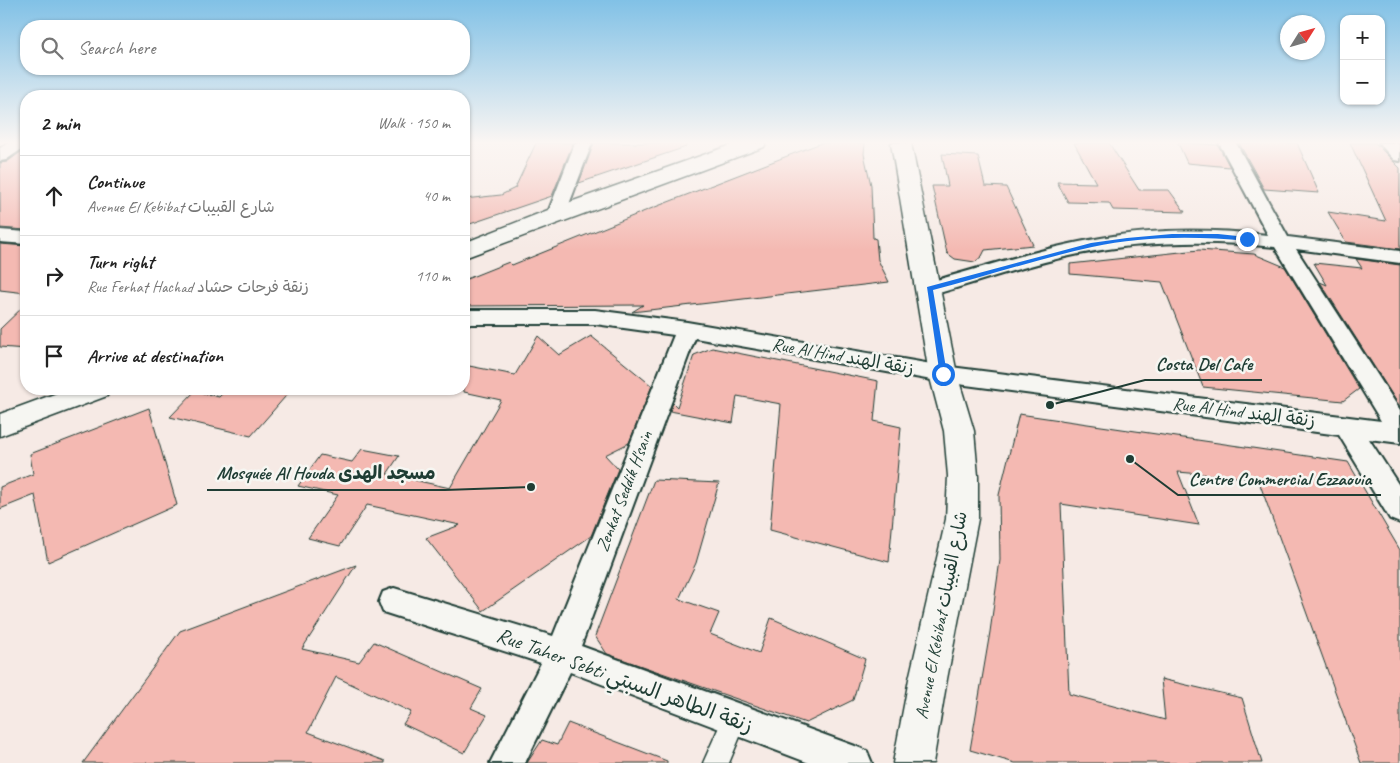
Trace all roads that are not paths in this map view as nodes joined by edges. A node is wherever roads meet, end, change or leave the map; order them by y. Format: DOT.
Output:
graph roads {
  1 [pos="570,179"];
  2 [pos="659,179"];
  3 [pos="908,179"];
  4 [pos="1246,179"];
  5 [pos="556,215"];
  6 [pos="0,236"];
  7 [pos="20,238"];
  8 [pos="1281,241"];
  9 [pos="470,249"];
  10 [pos="1400,257"];
  11 [pos="929,288"];
  12 [pos="470,317"];
  13 [pos="687,329"];
  14 [pos="943,374"];
  15 [pos="81,395"];
  16 [pos="0,425"];
  17 [pos="1346,425"];
  18 [pos="1400,432"];
  19 [pos="1400,512"];
  20 [pos="394,602"];
  21 [pos="562,654"];
  22 [pos="734,720"];
  23 [pos="506,763"];
  24 [pos="716,763"];
  25 [pos="855,763"];
  26 [pos="913,763"];
  1 -- 5 [label="street"];
  2 -- 5 [label="street"];
  3 -- 11 [label="street, Avenue El Kebibat شارع القبيبات"];
  4 -- 8 [label="street"];
  5 -- 9 [label="street"];
  6 -- 7 [label="street"];
  8 -- 10 [label="street"];
  8 -- 11 [label="street"];
  8 -- 18 [label="street"];
  11 -- 14 [label="street, Avenue El Kebibat شارع القبيبات"];
  12 -- 13 [label="street, Rue Al Hind زنقة الهند"];
  13 -- 14 [label="street, Rue Al Hind زنقة الهند"];
  13 -- 21 [label="street, Zenkat Seddik H'sain"];
  14 -- 17 [label="street, Rue Al Hind زنقة الهند"];
  14 -- 26 [label="street, Avenue El Kebibat شارع القبيبات"];
  15 -- 16 [label="street"];
  17 -- 18 [label="street, Rue Al Hind زنقة الهند"];
  17 -- 19 [label="street"];
  20 -- 21 [label="street, Rue Taher Sebti زنقة الطاهر السبتي"];
  21 -- 22 [label="street, Rue Taher Sebti زنقة الطاهر السبتي"];
  21 -- 23 [label="street, Zenkat Seddik H'sain"];
  22 -- 24 [label="street"];
  22 -- 25 [label="street, Rue Taher Sebti زنقة الطاهر السبتي"];
}
